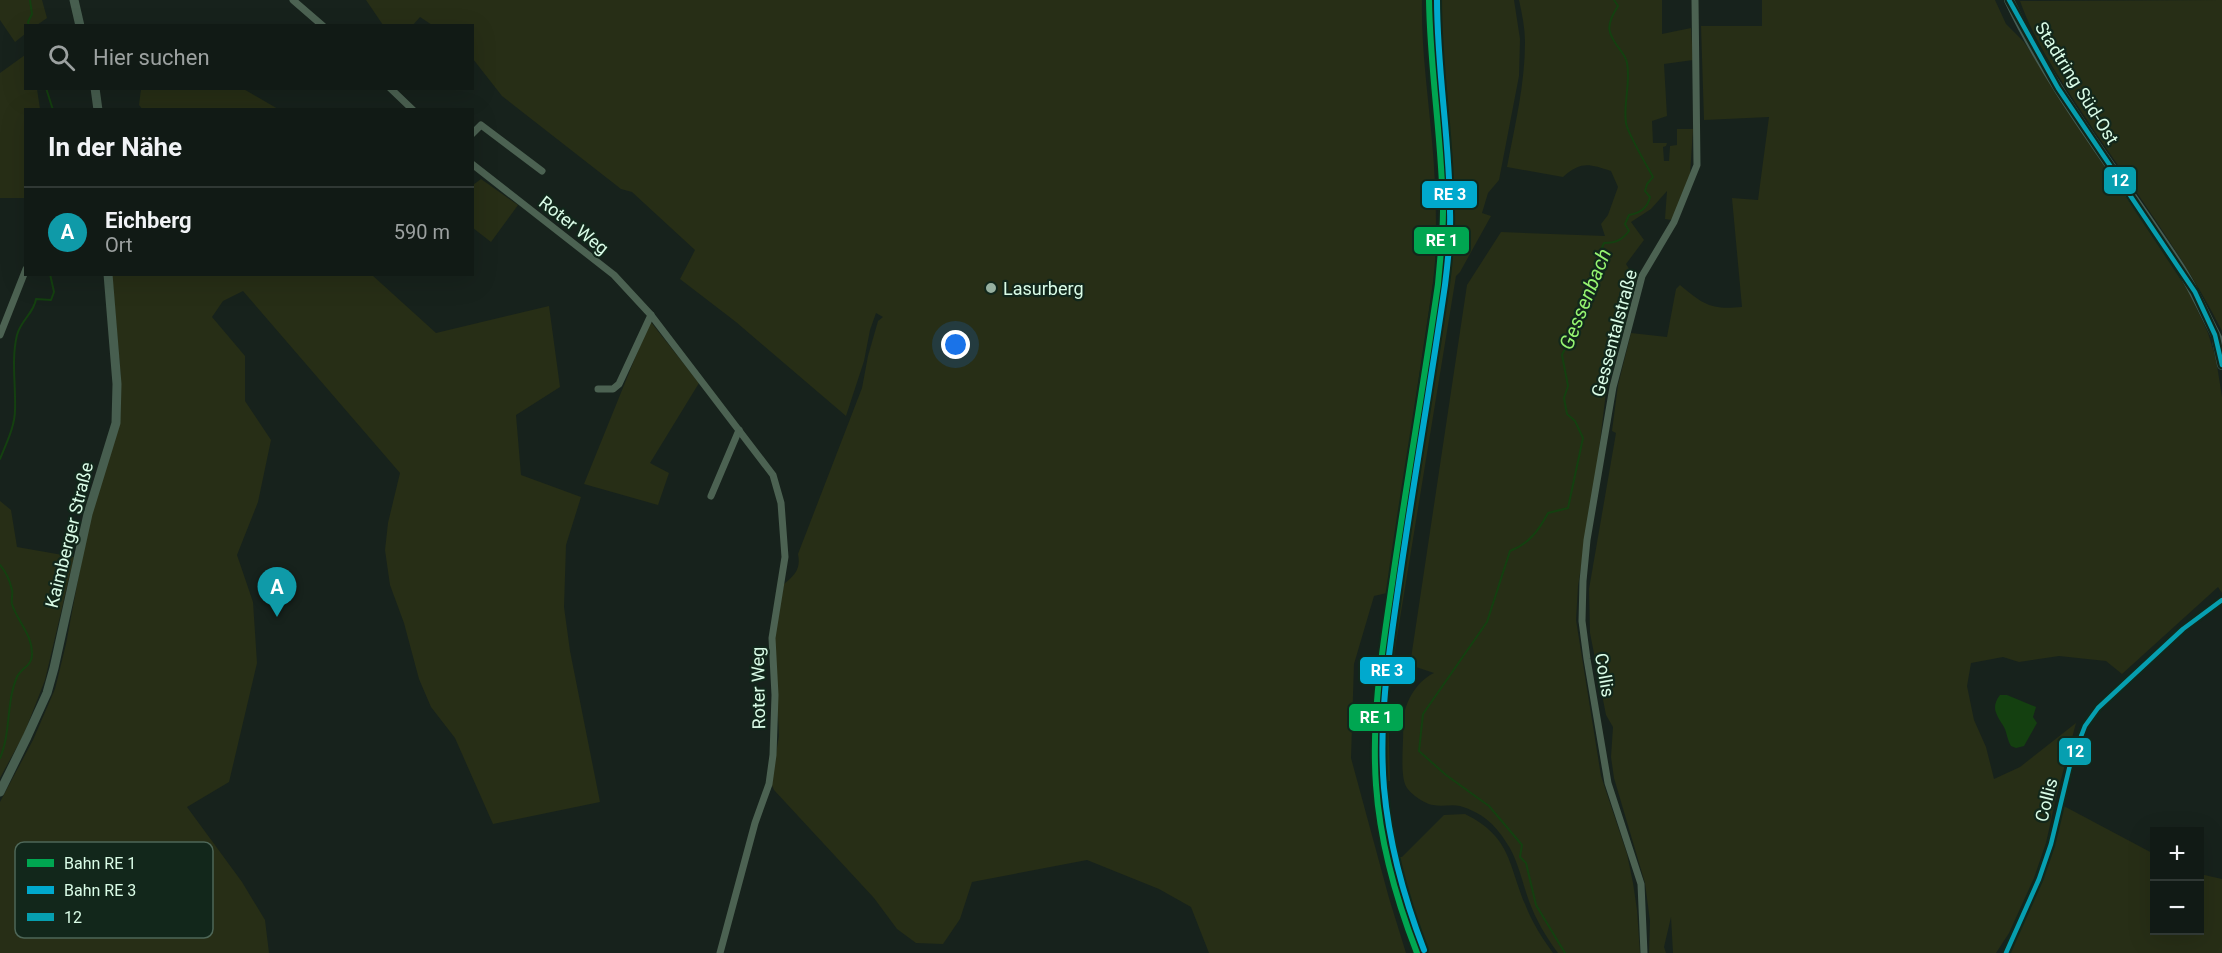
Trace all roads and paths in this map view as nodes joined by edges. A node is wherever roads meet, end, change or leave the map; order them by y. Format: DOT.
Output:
graph roads {
  1 [pos="74,0"];
  2 [pos="293,0"];
  3 [pos="1695,0"];
  4 [pos="2009,0"];
  5 [pos="80,24"];
  6 [pos="320,24"];
  7 [pos="95,90"];
  8 [pos="392,90"];
  9 [pos="98,108"];
  10 [pos="411,108"];
  11 [pos="474,132"];
  12 [pos="474,166"];
  13 [pos="542,171"];
  14 [pos="24,274"];
  15 [pos="108,276"];
  16 [pos="651,315"];
  17 [pos="0,334"];
  18 [pos="2215,335"];
  19 [pos="2222,347"];
  20 [pos="2222,365"];
  21 [pos="598,389"];
  22 [pos="739,430"];
  23 [pos="711,496"];
  24 [pos="1587,540"];
  25 [pos="2222,600"];
  26 [pos="0,792"];
  27 [pos="720,953"];
  28 [pos="1644,953"];
  29 [pos="2006,953"];
  1 -- 5 [label="main road"];
  2 -- 6 [label="street"];
  3 -- 24 [label="street, Gessentalstraße"];
  4 -- 18 [label="main road, Stadtring Süd-Ost"];
  7 -- 9 [label="main road"];
  8 -- 10 [label="street"];
  11 -- 13 [label="street, Roter Weg"];
  12 -- 16 [label="street, Roter Weg"];
  14 -- 17 [label="street"];
  15 -- 26 [label="main road, Kaimberger Straße"];
  16 -- 21 [label="street"];
  16 -- 22 [label="street, Roter Weg"];
  18 -- 19 [label="main road, Stadtring Süd-Ost"];
  18 -- 20 [label="main road, Stadtring Süd-Ost"];
  22 -- 23 [label="street"];
  22 -- 27 [label="street, Roter Weg"];
  24 -- 28 [label="street, Collis"];
  25 -- 29 [label="street, Collis"];
}
